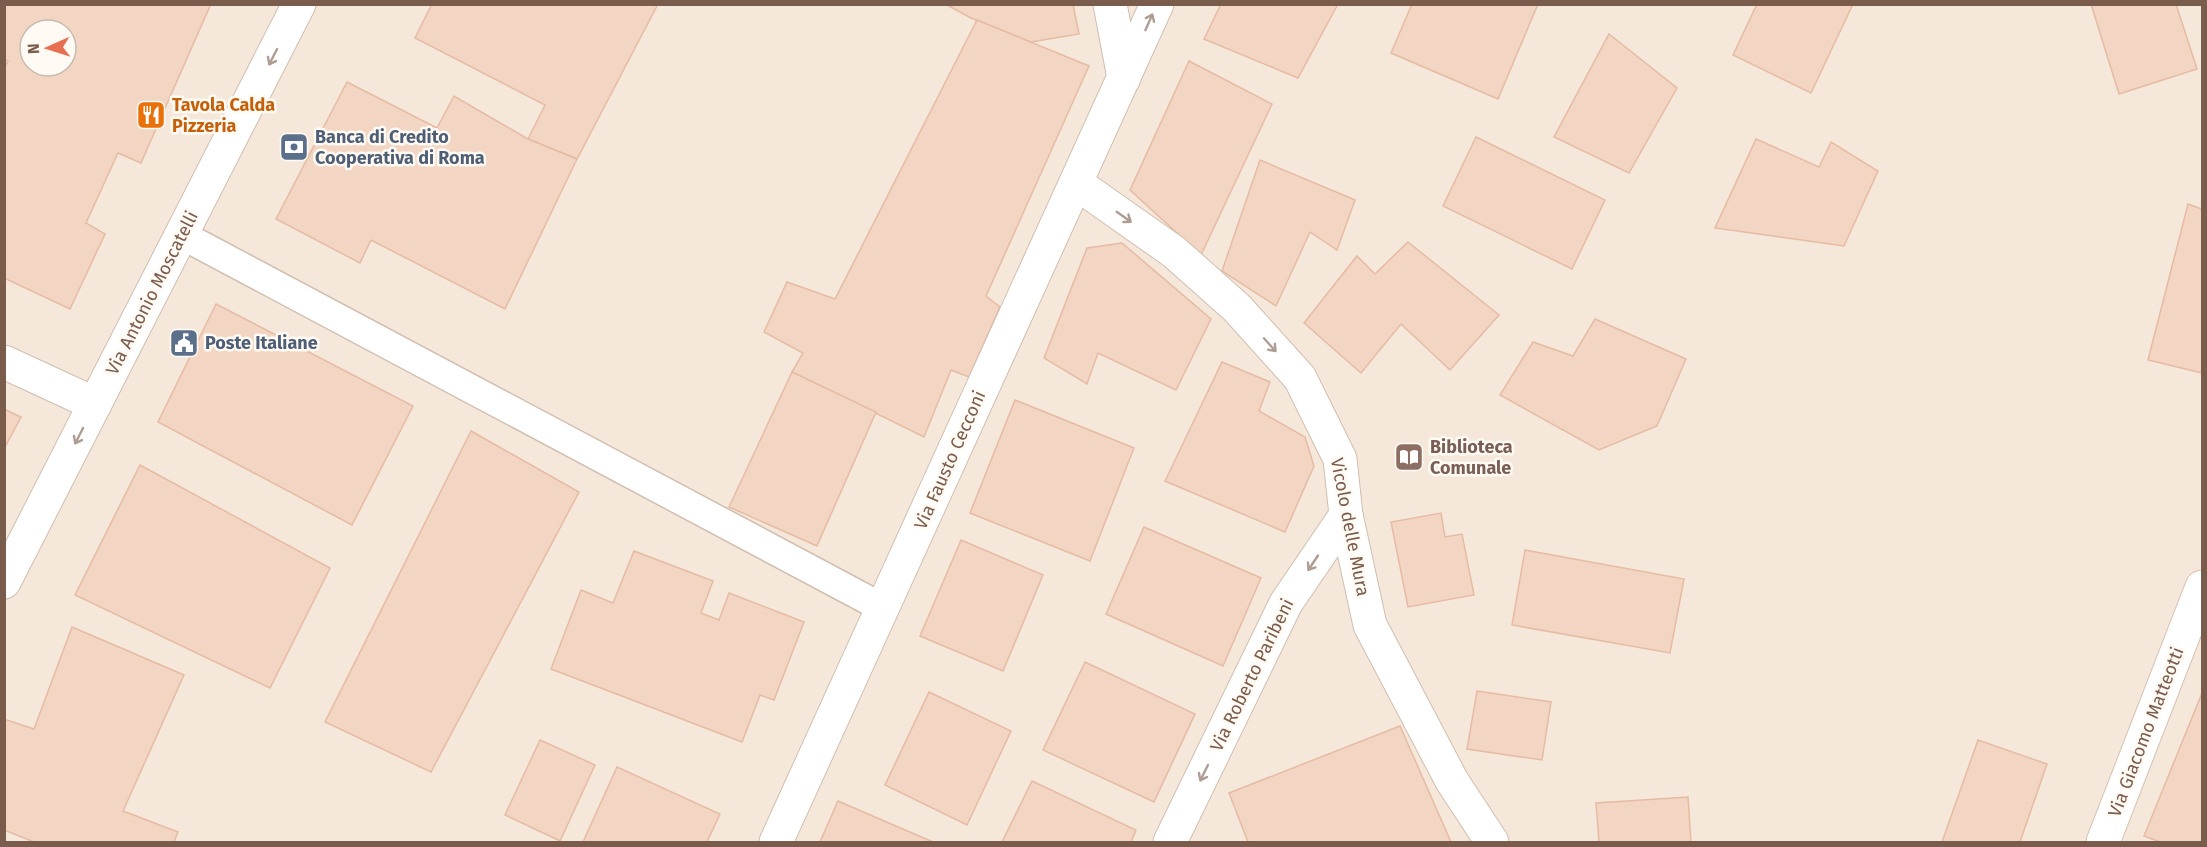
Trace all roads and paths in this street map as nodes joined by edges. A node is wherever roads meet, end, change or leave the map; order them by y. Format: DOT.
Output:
graph roads {
  1 [pos="299,4"];
  2 [pos="1110,4"];
  3 [pos="1157,4"];
  4 [pos="1124,78"];
  5 [pos="1076,183"];
  6 [pos="182,235"];
  7 [pos="4,362"];
  8 [pos="95,404"];
  9 [pos="1346,515"];
  10 [pos="4,582"];
  11 [pos="2202,588"];
  12 [pos="883,608"];
  13 [pos="776,843"];
  14 [pos="1170,843"];
  15 [pos="1492,843"];
  16 [pos="2103,843"];
  1 -- 6 [label="street, Via Antonio Moscatelli, one-way"];
  2 -- 4 [label="street"];
  4 -- 3 [label="street, Via Fausto Cecconi, one-way"];
  4 -- 5 [label="street, Via Fausto Cecconi"];
  5 -- 9 [label="street, Vicolo delle Mura, one-way"];
  5 -- 12 [label="street, Via Fausto Cecconi"];
  6 -- 8 [label="street, Via Antonio Moscatelli"];
  6 -- 12 [label="street"];
  7 -- 8 [label="street"];
  8 -- 10 [label="street, Via Antonio Moscatelli, one-way"];
  9 -- 14 [label="street, Via Roberto Paribeni, one-way"];
  9 -- 15 [label="street, Vicolo delle Mura"];
  11 -- 16 [label="street, Via Giacomo Matteotti"];
  12 -- 13 [label="street, Via Fausto Cecconi"];
}
